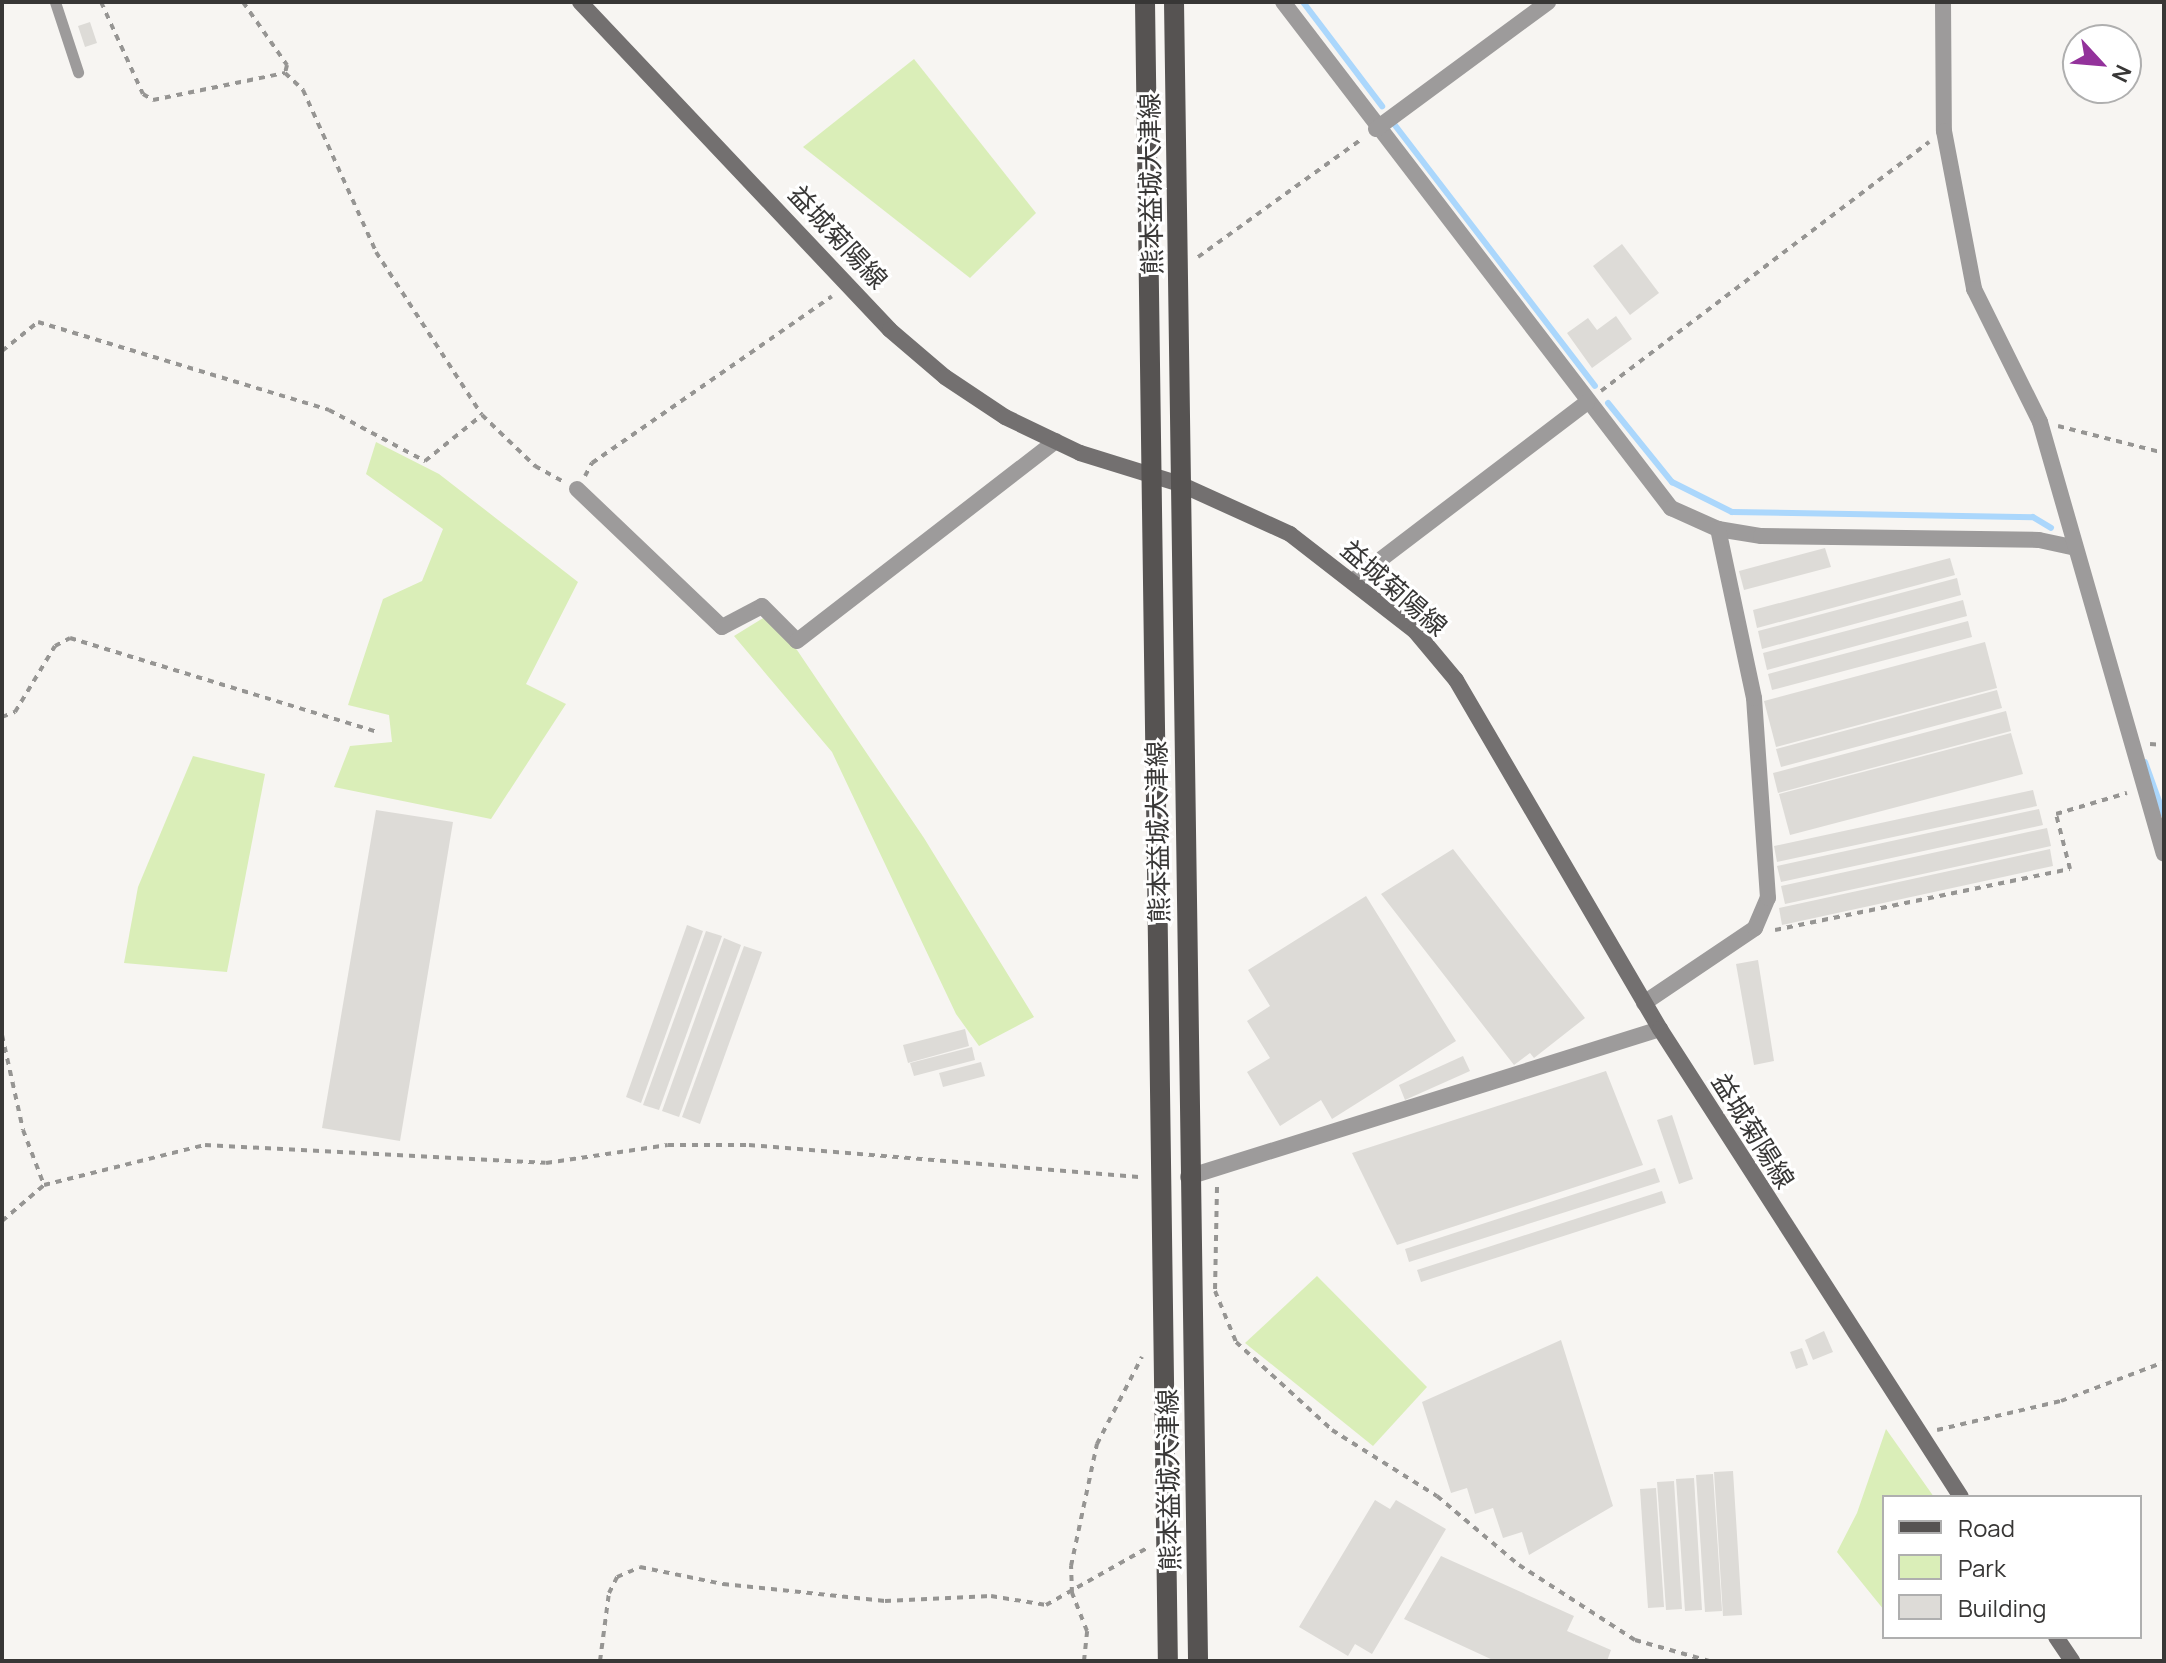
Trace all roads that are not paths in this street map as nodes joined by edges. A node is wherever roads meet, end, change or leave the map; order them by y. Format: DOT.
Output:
graph roads {
  1 [pos="55,2"];
  2 [pos="580,2"];
  3 [pos="1145,2"];
  4 [pos="1174,2"];
  5 [pos="1283,2"];
  6 [pos="1548,2"];
  7 [pos="1943,2"];
  8 [pos="78,72"];
  9 [pos="1376,129"];
  10 [pos="1587,402"];
  11 [pos="1056,441"];
  12 [pos="1152,473"];
  13 [pos="1180,484"];
  14 [pos="577,489"];
  15 [pos="1718,529"];
  16 [pos="2072,547"];
  17 [pos="1355,579"];
  18 [pos="2164,854"];
  19 [pos="1644,1003"];
  20 [pos="1660,1029"];
  21 [pos="1188,1177"];
  22 [pos="1960,1495"];
  23 [pos="2057,1639"];
  24 [pos="1168,1661"];
  25 [pos="1198,1661"];
  26 [pos="2072,1661"];
  1 -- 8 [label="lane"];
  2 -- 11 [label="main road, 益城菊陽線"];
  3 -- 12 [label="main road, 熊本益城大津線"];
  4 -- 13 [label="main road, 熊本益城大津線"];
  5 -- 9 [label="street"];
  6 -- 9 [label="street"];
  7 -- 16 [label="street"];
  9 -- 10 [label="street"];
  10 -- 15 [label="street"];
  10 -- 17 [label="street"];
  11 -- 12 [label="main road, 益城菊陽線"];
  11 -- 14 [label="street"];
  12 -- 13 [label="main road, 益城菊陽線"];
  12 -- 24 [label="main road, 熊本益城大津線"];
  13 -- 17 [label="main road, 益城菊陽線"];
  13 -- 21 [label="main road, 熊本益城大津線"];
  15 -- 16 [label="street"];
  15 -- 19 [label="street"];
  16 -- 18 [label="street"];
  17 -- 19 [label="main road, 益城菊陽線"];
  19 -- 20 [label="main road, 益城菊陽線"];
  20 -- 21 [label="street"];
  20 -- 22 [label="main road, 益城菊陽線"];
  21 -- 25 [label="main road, 熊本益城大津線"];
  23 -- 26 [label="main road"];
}
